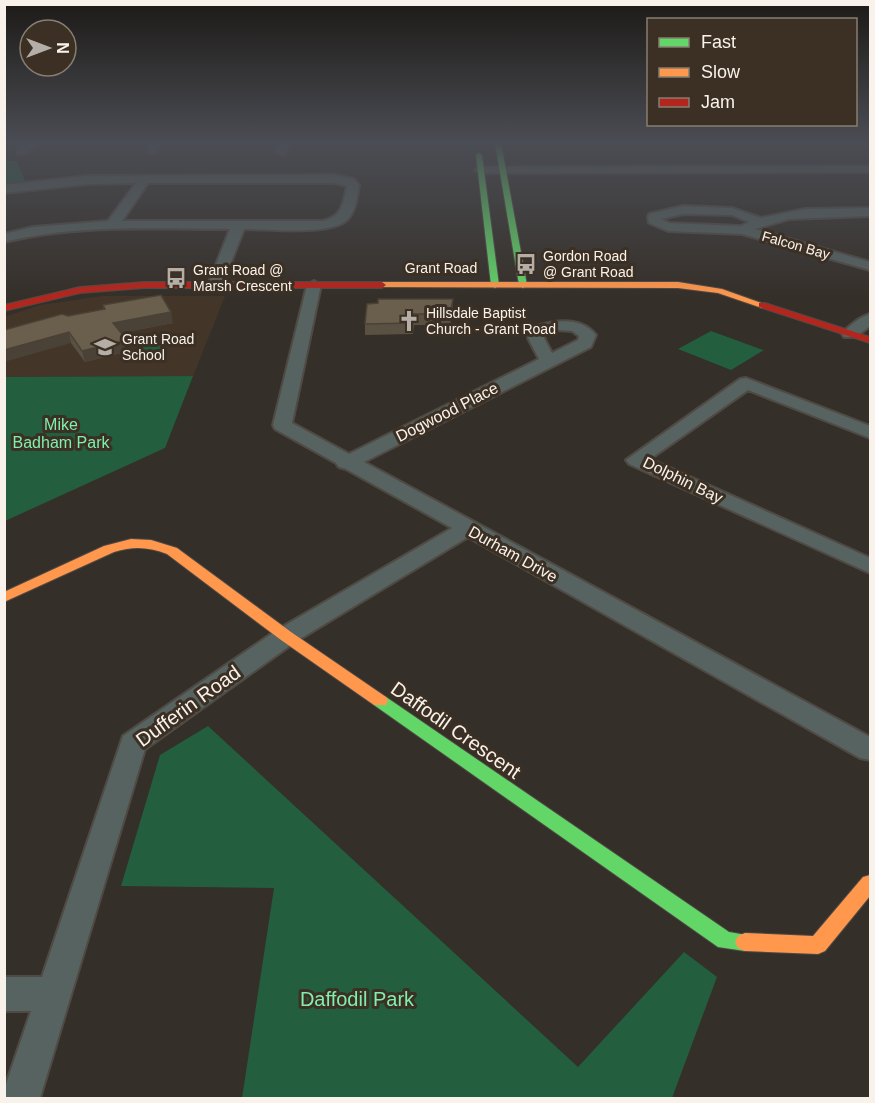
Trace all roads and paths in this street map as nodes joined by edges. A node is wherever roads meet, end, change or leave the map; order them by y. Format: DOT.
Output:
graph roads {
  1 [pos="134,194"];
  2 [pos="351,194"];
  3 [pos="484,194"];
  4 [pos="506,194"];
  5 [pos="870,212"];
  6 [pos="758,221"];
  7 [pos="487,222"];
  8 [pos="511,222"];
  9 [pos="113,224"];
  10 [pos="239,224"];
  11 [pos="743,230"];
  12 [pos="4,238"];
  13 [pos="870,266"];
  14 [pos="214,285"];
  15 [pos="314,285"];
  16 [pos="495,285"];
  17 [pos="523,285"];
  18 [pos="4,308"];
  19 [pos="870,319"];
  20 [pos="850,334"];
  21 [pos="870,340"];
  22 [pos="548,361"];
  23 [pos="870,432"];
  24 [pos="346,463"];
  25 [pos="466,529"];
  26 [pos="870,566"];
  27 [pos="4,598"];
  28 [pos="286,636"];
  29 [pos="870,750"];
  30 [pos="870,883"];
  31 [pos="4,994"];
  32 [pos="53,994"];
  33 [pos="21,1098"];
  1 -- 9 [label="street"];
  2 -- 10 [label="street"];
  3 -- 7 [label="street"];
  4 -- 8 [label="street"];
  5 -- 6 [label="street, Falcon Bay"];
  6 -- 11 [label="street, Falcon Bay"];
  6 -- 11 [label="street"];
  7 -- 8 [label="street"];
  7 -- 16 [label="street"];
  8 -- 17 [label="street"];
  9 -- 10 [label="street"];
  9 -- 12 [label="street"];
  10 -- 14 [label="street"];
  11 -- 13 [label="street, Falcon Bay"];
  14 -- 15 [label="street, Grant Road"];
  14 -- 18 [label="street, Grant Road"];
  15 -- 16 [label="street, Grant Road"];
  15 -- 24 [label="street, Durham Drive"];
  16 -- 17 [label="street, Grant Road"];
  17 -- 20 [label="street, Grant Road"];
  19 -- 20 [label="street"];
  20 -- 21 [label="street, Grant Road"];
  22 -- 24 [label="street, Dogwood Place"];
  23 -- 26 [label="street, Dolphin Bay"];
  24 -- 25 [label="street, Durham Drive"];
  25 -- 28 [label="street, Dufferin Road"];
  25 -- 29 [label="street, Durham Drive"];
  27 -- 28 [label="street, Daffodil Crescent"];
  28 -- 30 [label="street, Daffodil Crescent"];
  28 -- 32 [label="street, Dufferin Road"];
  31 -- 32 [label="street"];
  32 -- 33 [label="street, Dufferin Road"];
}
